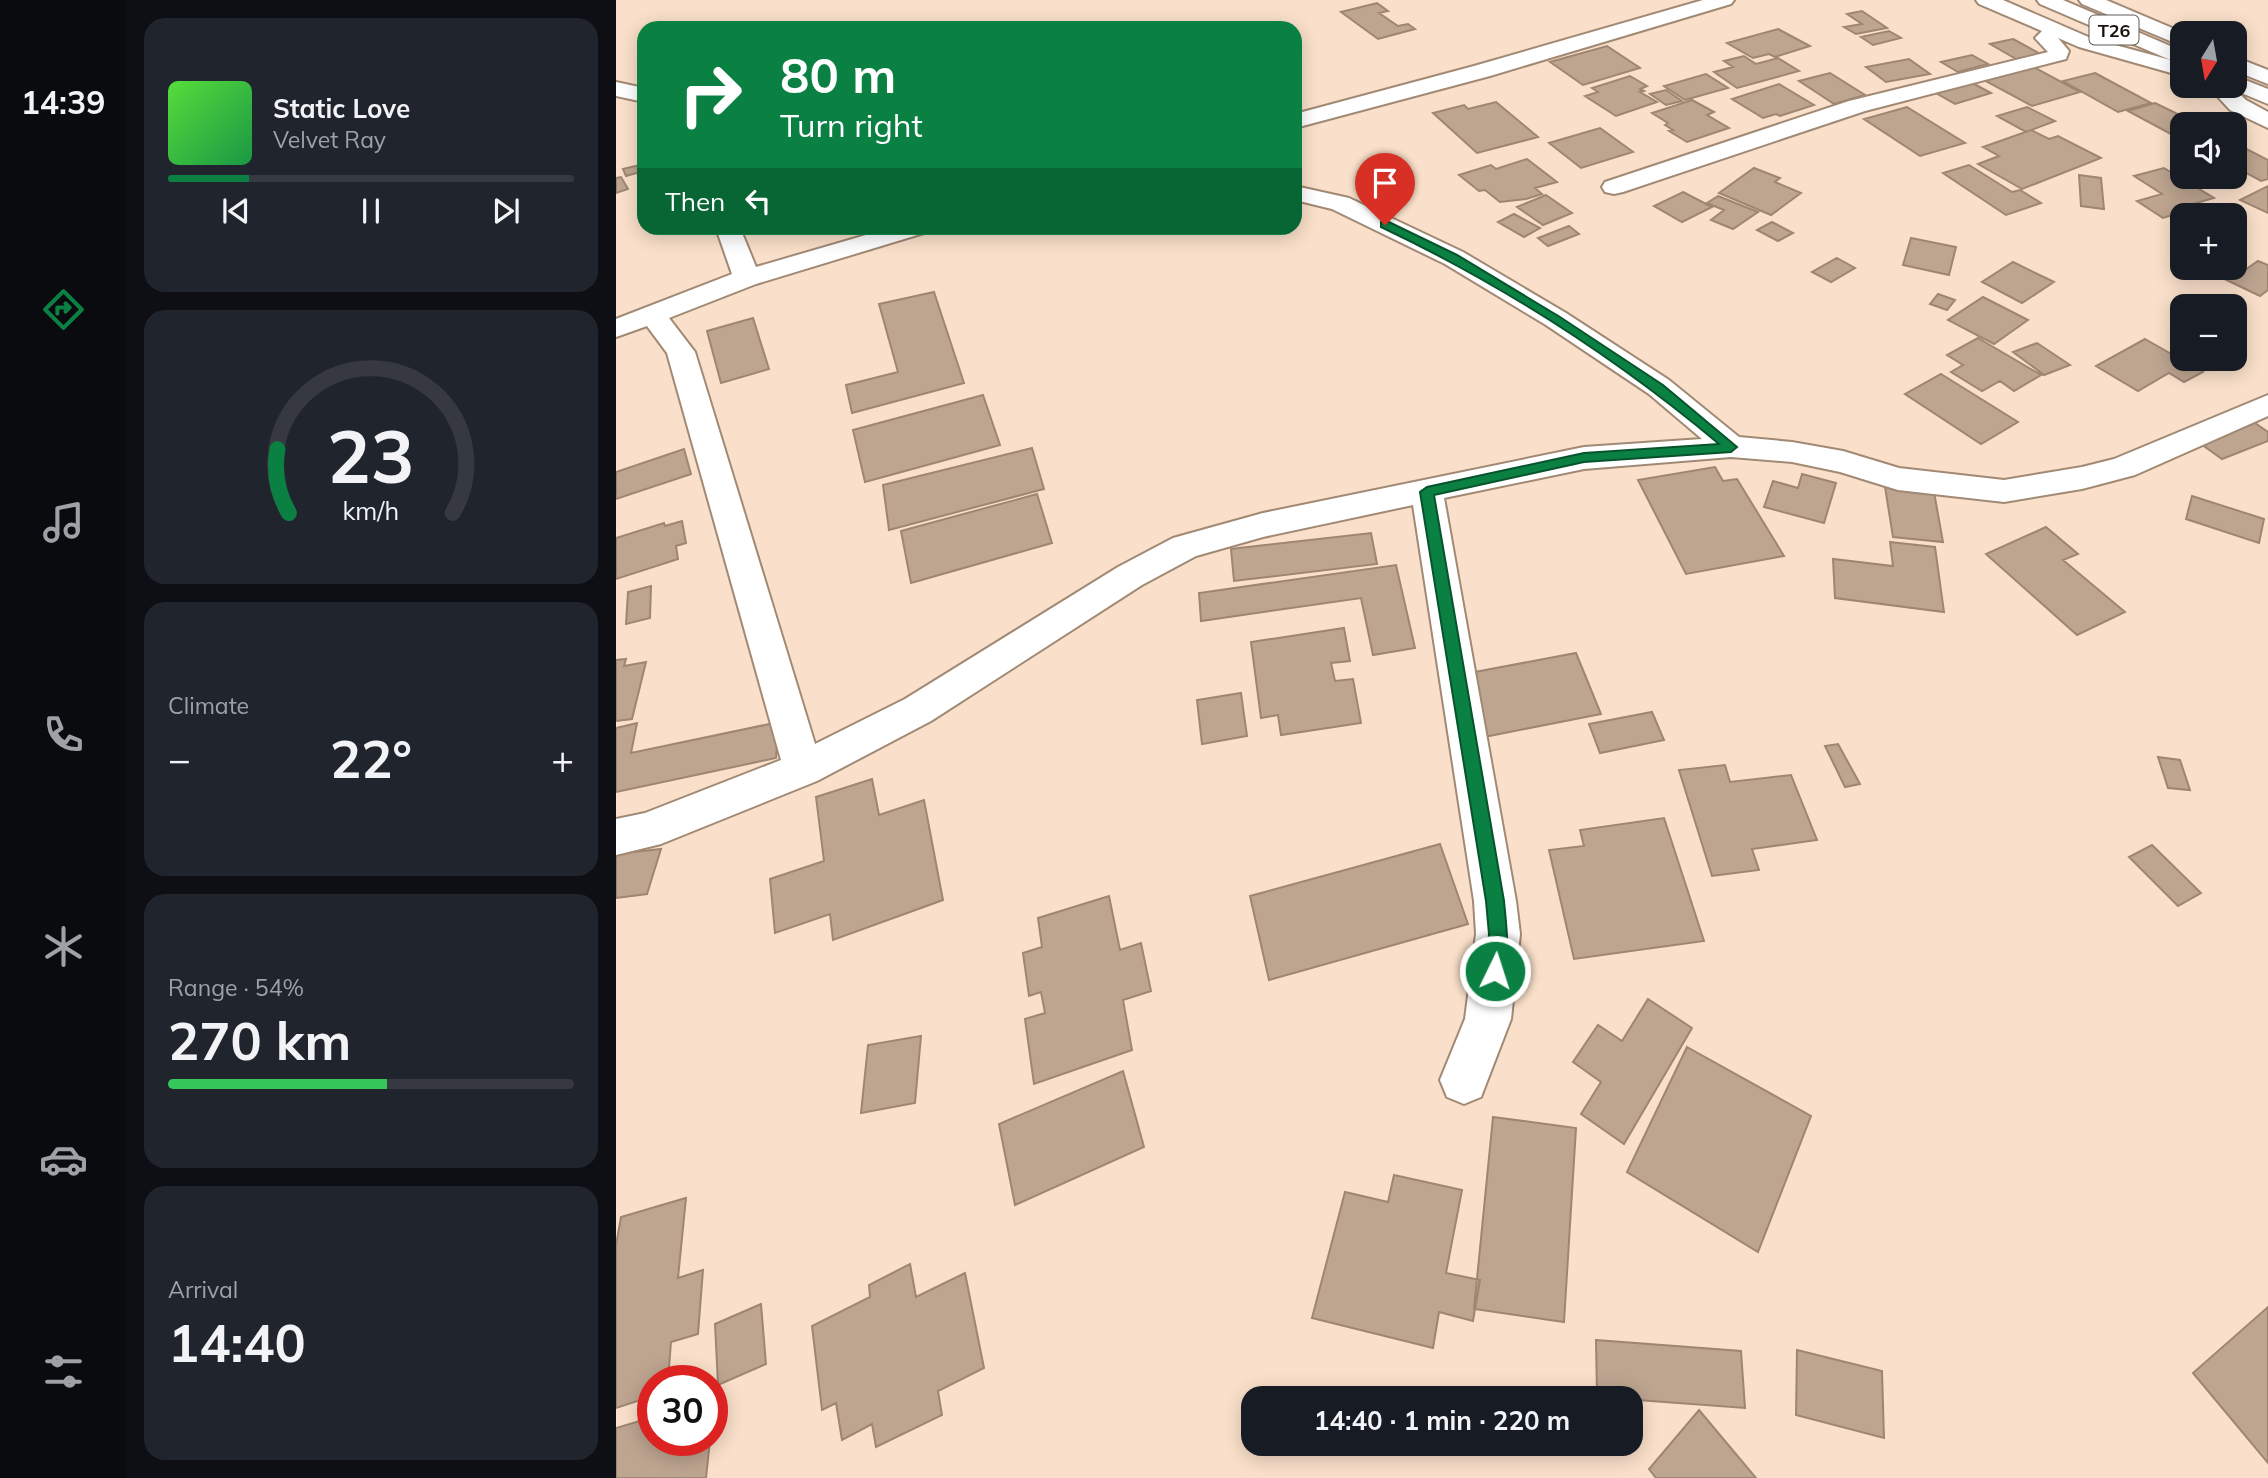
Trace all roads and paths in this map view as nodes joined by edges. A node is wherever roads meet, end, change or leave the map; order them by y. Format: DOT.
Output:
graph roads {
  1 [pos="1724,0"];
  2 [pos="1986,0"];
  3 [pos="2047,0"];
  4 [pos="2088,0"];
  5 [pos="2056,31"];
  6 [pos="2170,35"];
  7 [pos="2170,55"];
  8 [pos="2170,67"];
  9 [pos="2247,68"];
  10 [pos="2268,78"];
  11 [pos="2247,87"];
  12 [pos="616,89"];
  13 [pos="637,94"];
  14 [pos="2268,97"];
  15 [pos="2231,98"];
  16 [pos="1302,119"];
  17 [pos="2268,121"];
  18 [pos="1614,187"];
  19 [pos="1302,195"];
  20 [pos="731,235"];
  21 [pos="891,235"];
  22 [pos="747,278"];
  23 [pos="653,316"];
  24 [pos="616,329"];
  25 [pos="2268,404"];
  26 [pos="1731,447"];
  27 [pos="1427,492"];
  28 [pos="803,769"];
  29 [pos="616,837"];
  30 [pos="1464,1080"];
  1 -- 16 [label="main road"];
  2 -- 5 [label="main road"];
  3 -- 7 [label="main road, T26"];
  4 -- 6 [label="main road"];
  5 -- 8 [label="main road"];
  5 -- 18 [label="main road"];
  9 -- 10 [label="main road"];
  11 -- 14 [label="main road"];
  12 -- 13 [label="main road"];
  15 -- 17 [label="main road"];
  19 -- 26 [label="main road"];
  20 -- 22 [label="main road"];
  21 -- 22 [label="main road"];
  22 -- 23 [label="main road"];
  23 -- 24 [label="main road"];
  23 -- 28 [label="main road"];
  25 -- 26 [label="main road"];
  26 -- 27 [label="main road"];
  27 -- 28 [label="main road"];
  27 -- 30 [label="main road"];
  28 -- 29 [label="main road"];
}
